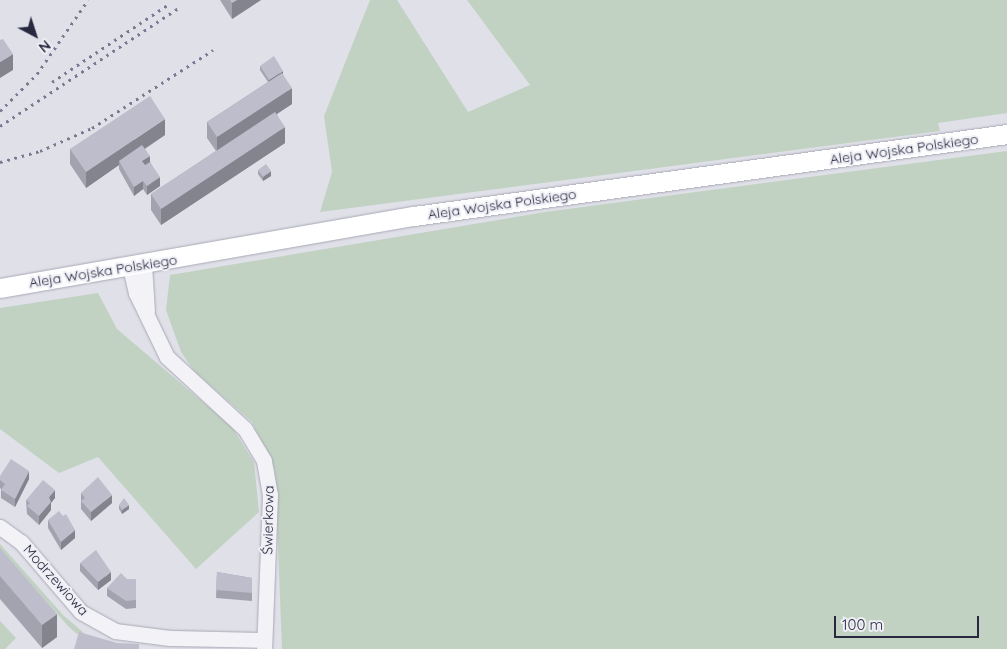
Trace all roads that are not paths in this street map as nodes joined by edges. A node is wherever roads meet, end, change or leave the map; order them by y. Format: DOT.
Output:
graph roads {
  1 [pos="1007,134"];
  2 [pos="137,266"];
  3 [pos="0,288"];
  4 [pos="0,527"];
  5 [pos="170,643"];
  6 [pos="264,644"];
  1 -- 2 [label="main road, Aleja Wojska Polskiego"];
  2 -- 3 [label="main road, Aleja Wojska Polskiego"];
  2 -- 6 [label="street, Świerkowa"];
  4 -- 5 [label="street, Modrzewiowa"];
  5 -- 6 [label="street, Modrzewiowa"];
}
